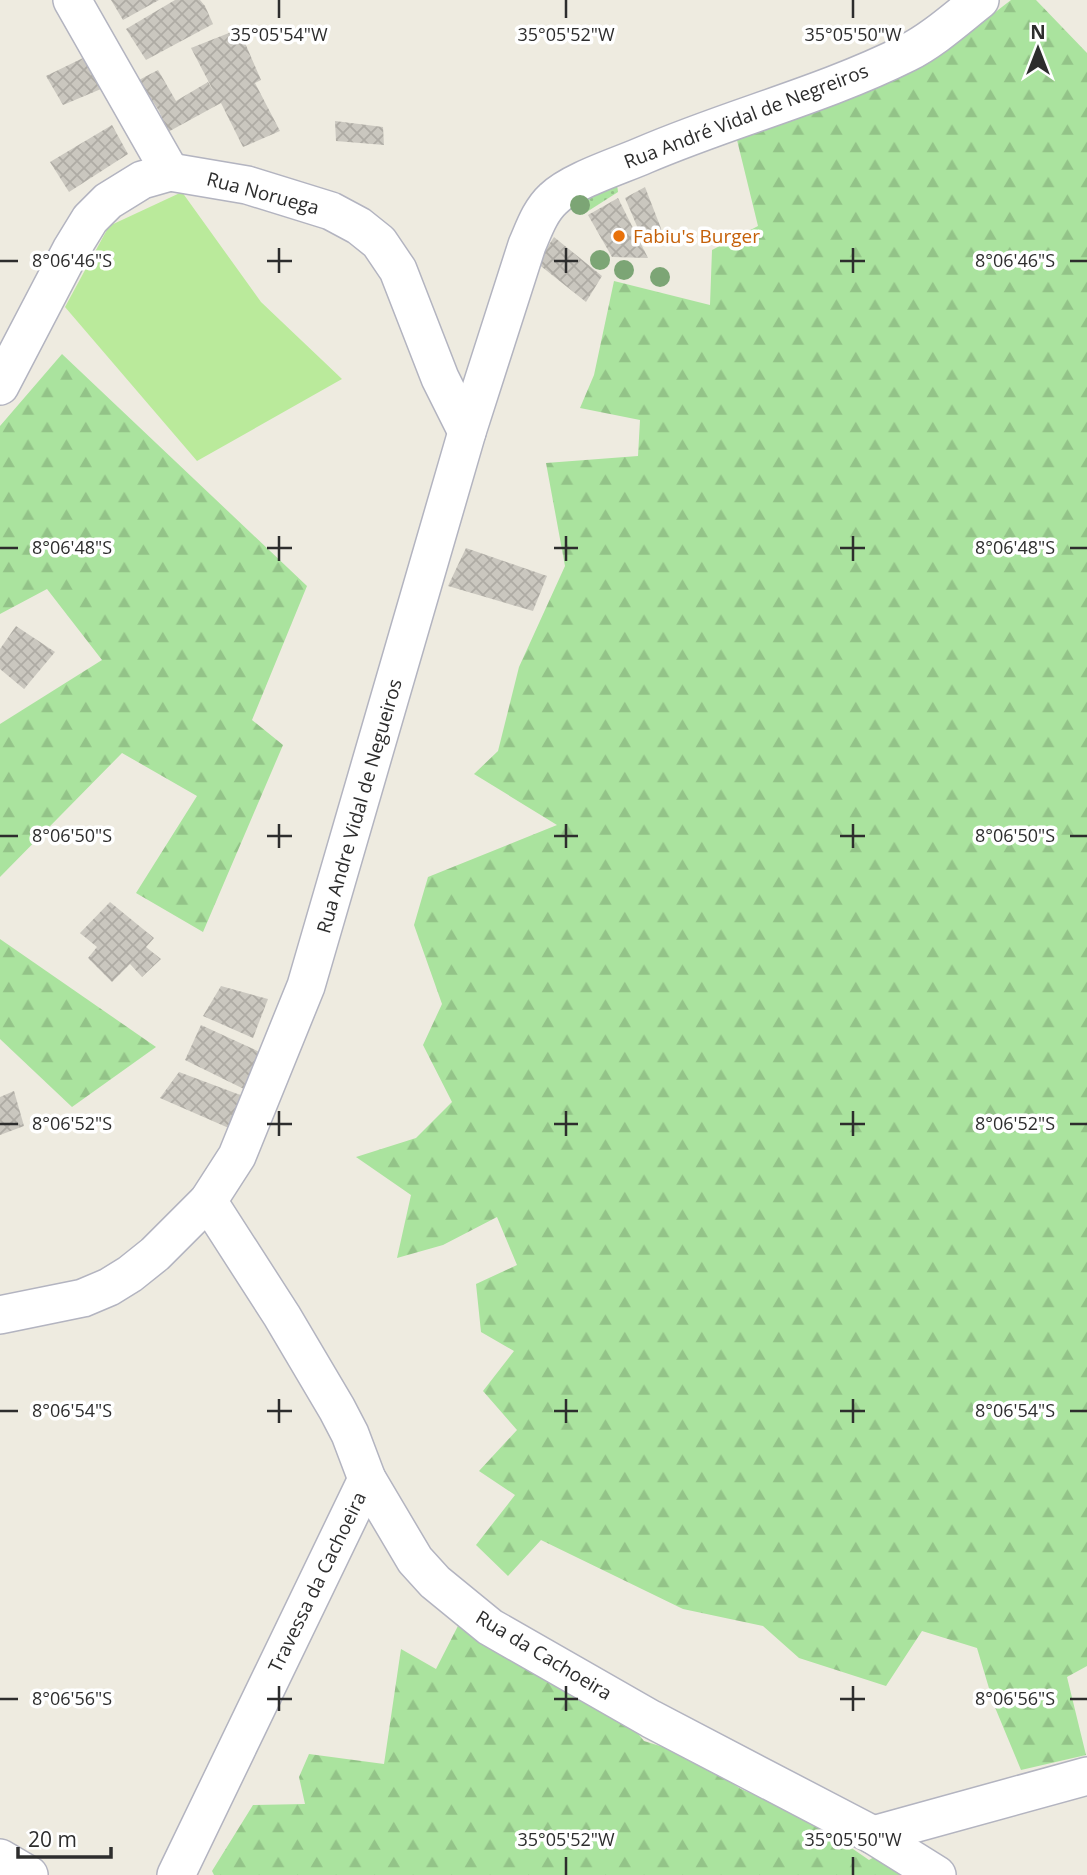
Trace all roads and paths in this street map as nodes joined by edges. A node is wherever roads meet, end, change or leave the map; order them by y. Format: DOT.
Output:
graph roads {
  1 [pos="72,0"];
  2 [pos="980,0"];
  3 [pos="170,172"];
  4 [pos="579,183"];
  5 [pos="0,386"];
  6 [pos="467,432"];
  7 [pos="208,1201"];
  8 [pos="0,1315"];
  9 [pos="367,1479"];
  10 [pos="1087,1776"];
  11 [pos="873,1835"];
  12 [pos="0,1858"];
  13 [pos="29,1875"];
  14 [pos="176,1875"];
  15 [pos="937,1875"];
  1 -- 3 [label="street"];
  2 -- 4 [label="street, Rua André Vidal de Negreiros"];
  3 -- 5 [label="street, Rua Noruega"];
  3 -- 6 [label="street, Rua Noruega"];
  4 -- 6 [label="street, Rua Andre Vidal de Negueiros"];
  6 -- 7 [label="street, Rua Andre Vidal de Negueiros"];
  7 -- 8 [label="street, Rua Andre Vidal de Negueiros"];
  7 -- 9 [label="street, Rua da Cachoeira"];
  9 -- 11 [label="street, Rua da Cachoeira"];
  9 -- 14 [label="street, Travessa da Cachoeira"];
  10 -- 11 [label="street"];
  11 -- 15 [label="street, Rua da Cachoeira"];
  12 -- 13 [label="street"];
}
